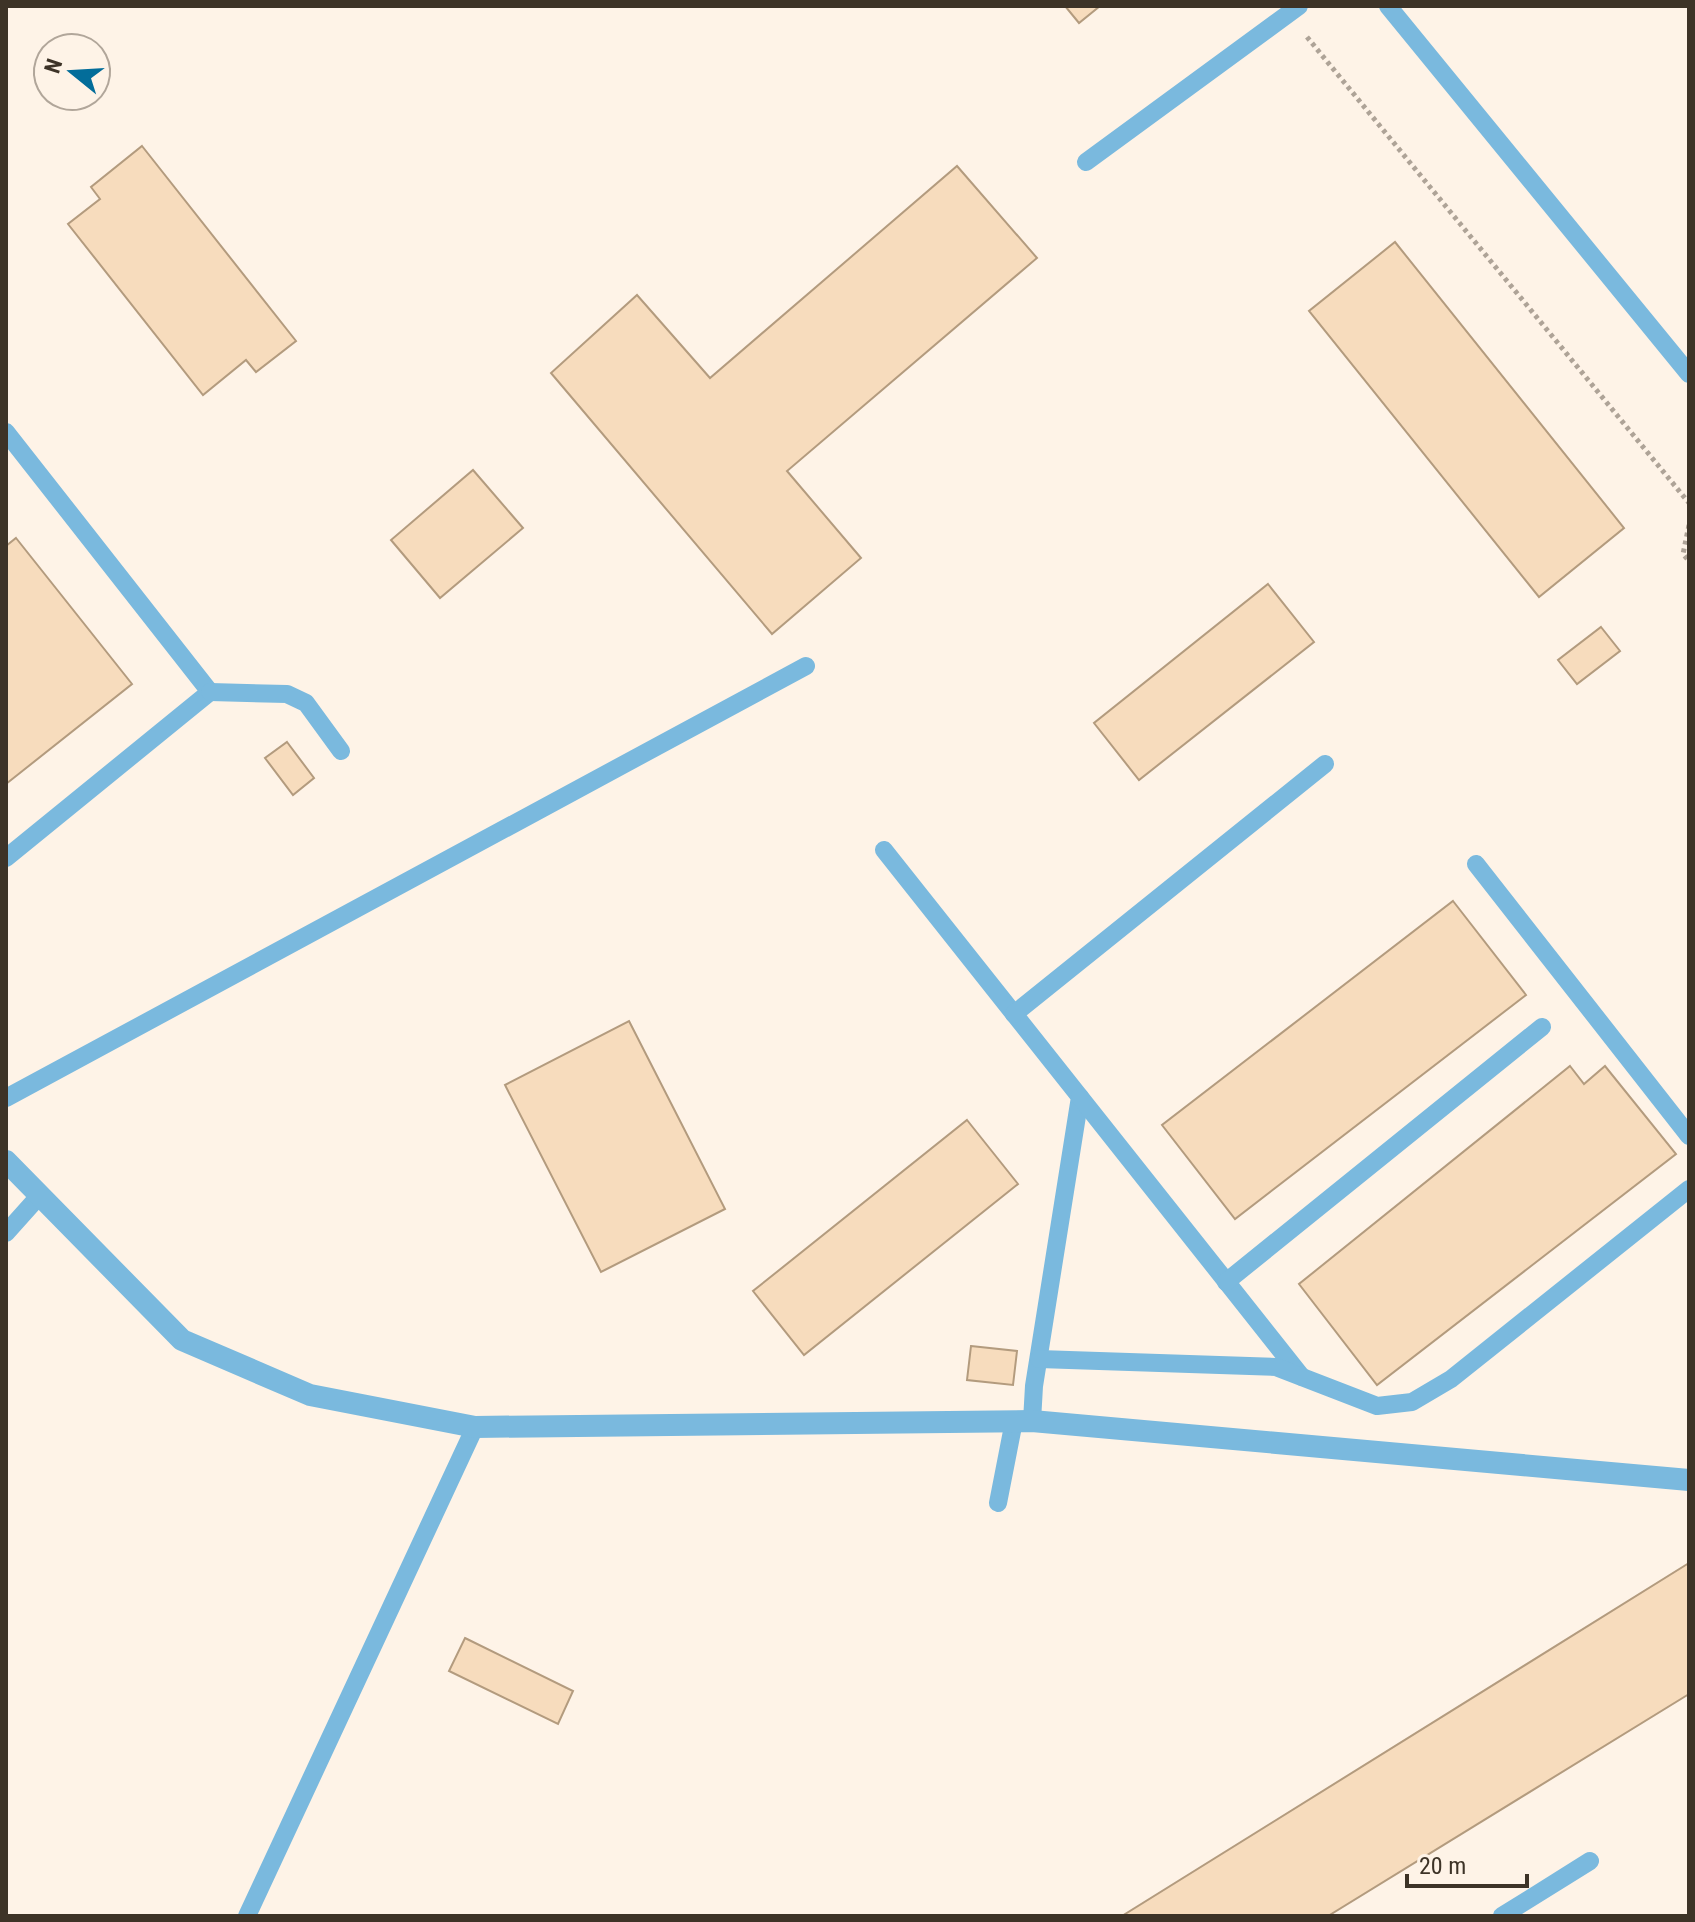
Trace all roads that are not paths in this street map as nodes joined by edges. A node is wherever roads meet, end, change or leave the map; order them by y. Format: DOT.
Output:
graph roads {
  1 [pos="1388,6"];
  2 [pos="1294,11"];
  3 [pos="1086,162"];
  4 [pos="1689,374"];
  5 [pos="6,432"];
  6 [pos="806,666"];
  7 [pos="210,692"];
  8 [pos="341,751"];
  9 [pos="1325,764"];
  10 [pos="884,850"];
  11 [pos="6,858"];
  12 [pos="1476,864"];
  13 [pos="1014,1014"];
  14 [pos="1542,1027"];
  15 [pos="1080,1097"];
  16 [pos="6,1098"];
  17 [pos="1689,1136"];
  18 [pos="6,1161"];
  19 [pos="1689,1189"];
  20 [pos="40,1195"];
  21 [pos="6,1233"];
  22 [pos="1226,1282"];
  23 [pos="1039,1359"];
  24 [pos="1303,1379"];
  25 [pos="1023,1421"];
  26 [pos="475,1427"];
  27 [pos="1689,1480"];
  28 [pos="998,1503"];
  29 [pos="1590,1861"];
  30 [pos="247,1916"];
  31 [pos="1502,1916"];
  1 -- 4 [label="lane"];
  2 -- 3 [label="lane"];
  5 -- 7 [label="lane"];
  6 -- 16 [label="lane"];
  7 -- 8 [label="lane"];
  7 -- 11 [label="lane"];
  9 -- 13 [label="lane"];
  10 -- 13 [label="lane"];
  12 -- 17 [label="lane"];
  13 -- 15 [label="lane"];
  14 -- 22 [label="lane"];
  15 -- 22 [label="lane"];
  15 -- 23 [label="lane"];
  18 -- 20 [label="street"];
  19 -- 24 [label="lane"];
  20 -- 21 [label="lane"];
  20 -- 26 [label="street"];
  22 -- 24 [label="lane"];
  23 -- 24 [label="lane"];
  23 -- 25 [label="lane"];
  25 -- 26 [label="street"];
  25 -- 27 [label="street"];
  25 -- 28 [label="lane"];
  26 -- 30 [label="lane"];
  29 -- 31 [label="lane"];
}
